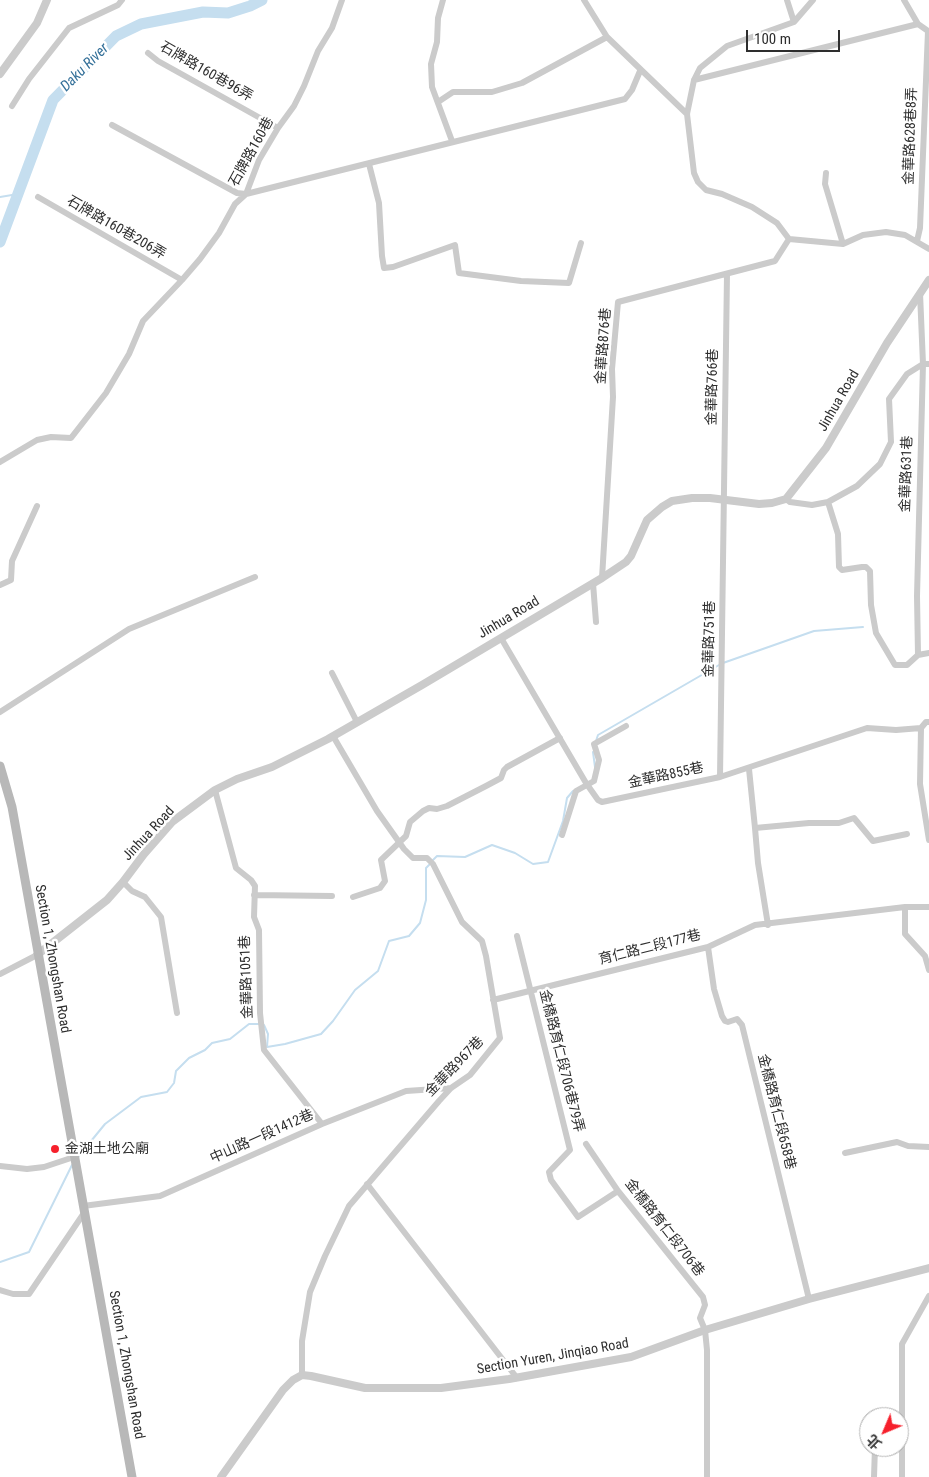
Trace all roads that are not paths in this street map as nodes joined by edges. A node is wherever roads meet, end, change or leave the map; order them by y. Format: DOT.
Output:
graph roads {
  1 [pos="47,0"];
  2 [pos="122,0"];
  3 [pos="342,0"];
  4 [pos="444,0"];
  5 [pos="584,0"];
  6 [pos="787,0"];
  7 [pos="813,0"];
  8 [pos="904,0"];
  9 [pos="794,22"];
  10 [pos="918,24"];
  11 [pos="928,32"];
  12 [pos="607,38"];
  13 [pos="148,53"];
  14 [pos="640,71"];
  15 [pos="0,74"];
  16 [pos="694,80"];
  17 [pos="438,102"];
  18 [pos="12,106"];
  19 [pos="687,114"];
  20 [pos="112,125"];
  21 [pos="278,128"];
  22 [pos="452,141"];
  23 [pos="369,164"];
  24 [pos="826,173"];
  25 [pos="246,194"];
  26 [pos="38,197"];
  27 [pos="789,239"];
  28 [pos="917,241"];
  29 [pos="581,243"];
  30 [pos="843,244"];
  31 [pos="929,249"];
  32 [pos="727,274"];
  33 [pos="182,280"];
  34 [pos="929,280"];
  35 [pos="920,293"];
  36 [pos="926,364"];
  37 [pos="0,462"];
  38 [pos="786,499"];
  39 [pos="724,500"];
  40 [pos="828,502"];
  41 [pos="37,506"];
  42 [pos="255,577"];
  43 [pos="602,578"];
  44 [pos="593,583"];
  45 [pos="0,585"];
  46 [pos="596,622"];
  47 [pos="501,638"];
  48 [pos="929,653"];
  49 [pos="918,655"];
  50 [pos="332,673"];
  51 [pos="0,712"];
  52 [pos="357,722"];
  53 [pos="929,722"];
  54 [pos="626,726"];
  55 [pos="921,728"];
  56 [pos="333,736"];
  57 [pos="560,738"];
  58 [pos="0,766"];
  59 [pos="749,769"];
  60 [pos="720,777"];
  61 [pos="586,782"];
  62 [pos="215,790"];
  63 [pos="756,828"];
  64 [pos="908,834"];
  65 [pos="562,836"];
  66 [pos="929,840"];
  67 [pos="400,842"];
  68 [pos="123,882"];
  69 [pos="254,895"];
  70 [pos="332,896"];
  71 [pos="353,898"];
  72 [pos="905,907"];
  73 [pos="929,907"];
  74 [pos="768,925"];
  75 [pos="517,936"];
  76 [pos="708,948"];
  77 [pos="37,954"];
  78 [pos="929,970"];
  79 [pos="0,974"];
  80 [pos="531,991"];
  81 [pos="493,1000"];
  82 [pos="177,1013"];
  83 [pos="451,1088"];
  84 [pos="322,1124"];
  85 [pos="586,1144"];
  86 [pos="929,1147"];
  87 [pos="845,1153"];
  88 [pos="74,1158"];
  89 [pos="0,1166"];
  90 [pos="367,1184"];
  91 [pos="618,1191"];
  92 [pos="83,1210"];
  93 [pos="929,1268"];
  94 [pos="0,1290"];
  95 [pos="929,1296"];
  96 [pos="809,1299"];
  97 [pos="705,1330"];
  98 [pos="302,1375"];
  99 [pos="517,1378"];
  100 [pos="901,1407"];
  101 [pos="875,1457"];
  102 [pos="901,1457"];
  103 [pos="132,1477"];
  104 [pos="221,1477"];
  105 [pos="708,1477"];
  106 [pos="874,1477"];
  107 [pos="902,1477"];
  1 -- 15 [label="street"];
  2 -- 18 [label="street"];
  3 -- 21 [label="street, 石牌路160巷"];
  4 -- 17 [label="street"];
  5 -- 12 [label="street"];
  6 -- 9 [label="street"];
  7 -- 9 [label="street"];
  8 -- 10 [label="street"];
  9 -- 16 [label="street"];
  10 -- 11 [label="street"];
  10 -- 16 [label="street"];
  11 -- 28 [label="street, 金華路628巷8弄"];
  12 -- 14 [label="street"];
  12 -- 17 [label="street"];
  13 -- 21 [label="street, 石牌路160巷96弄"];
  14 -- 19 [label="street"];
  14 -- 22 [label="street"];
  16 -- 19 [label="street"];
  17 -- 22 [label="street"];
  19 -- 27 [label="street"];
  20 -- 25 [label="street"];
  21 -- 25 [label="street, 石牌路160巷"];
  22 -- 23 [label="street"];
  23 -- 25 [label="street"];
  23 -- 29 [label="street"];
  24 -- 30 [label="street"];
  25 -- 33 [label="street, 石牌路160巷"];
  26 -- 33 [label="street, 石牌路160巷206弄"];
  27 -- 30 [label="street"];
  27 -- 32 [label="street, 金華路876巷"];
  28 -- 30 [label="street"];
  28 -- 31 [label="street"];
  32 -- 39 [label="street, 金華路766巷"];
  32 -- 43 [label="street, 金華路876巷"];
  33 -- 37 [label="street, 石牌路160巷"];
  34 -- 35 [label="street, Jinhua Road"];
  35 -- 36 [label="street, 金華路631巷"];
  35 -- 38 [label="street, Jinhua Road"];
  36 -- 40 [label="street"];
  36 -- 49 [label="street, 金華路631巷"];
  38 -- 39 [label="street, Jinhua Road"];
  38 -- 40 [label="street"];
  39 -- 43 [label="street, Jinhua Road"];
  39 -- 60 [label="street, 金華路751巷"];
  40 -- 49 [label="street"];
  41 -- 45 [label="street"];
  42 -- 51 [label="street"];
  43 -- 44 [label="street, Jinhua Road"];
  44 -- 46 [label="street"];
  44 -- 47 [label="street, Jinhua Road"];
  47 -- 52 [label="street, Jinhua Road"];
  47 -- 57 [label="street, 金華路855巷"];
  48 -- 49 [label="street"];
  50 -- 52 [label="street"];
  52 -- 56 [label="street, Jinhua Road"];
  53 -- 55 [label="street"];
  54 -- 61 [label="street"];
  55 -- 59 [label="street, 金華路855巷"];
  55 -- 66 [label="street"];
  56 -- 62 [label="street, Jinhua Road"];
  56 -- 67 [label="street, 金華路967巷"];
  57 -- 61 [label="street, 金華路855巷"];
  57 -- 67 [label="street"];
  58 -- 77 [label="main road, Section 1, Zhongshan Road"];
  59 -- 60 [label="street, 金華路855巷"];
  59 -- 63 [label="street"];
  60 -- 61 [label="street, 金華路855巷"];
  61 -- 65 [label="street"];
  62 -- 68 [label="street, Jinhua Road"];
  62 -- 69 [label="street, 金華路1051巷"];
  63 -- 64 [label="street"];
  63 -- 74 [label="street"];
  67 -- 71 [label="street"];
  67 -- 81 [label="street, 金華路967巷"];
  68 -- 77 [label="street, Jinhua Road"];
  68 -- 82 [label="street"];
  69 -- 70 [label="street"];
  69 -- 84 [label="street, 金華路1051巷"];
  72 -- 73 [label="street, 育仁路二段177巷"];
  72 -- 74 [label="street, 育仁路二段177巷"];
  72 -- 78 [label="street"];
  74 -- 76 [label="street, 育仁路二段177巷"];
  75 -- 80 [label="street, 金橋路育仁段706巷79弄"];
  76 -- 80 [label="street, 育仁路二段177巷"];
  76 -- 96 [label="street, 金橋路育仁段658巷"];
  77 -- 79 [label="street"];
  77 -- 88 [label="main road, Section 1, Zhongshan Road"];
  80 -- 81 [label="street, 育仁路二段177巷"];
  80 -- 91 [label="street, 金橋路育仁段706巷79弄"];
  81 -- 83 [label="street, 金華路967巷"];
  83 -- 84 [label="street, 中山路一段1412巷"];
  83 -- 90 [label="street, 金華路967巷"];
  84 -- 92 [label="street, 中山路一段1412巷"];
  85 -- 91 [label="street, 金橋路育仁段706巷"];
  86 -- 87 [label="street"];
  88 -- 89 [label="street"];
  88 -- 92 [label="main road, Section 1, Zhongshan Road"];
  90 -- 98 [label="street, 金華路967巷"];
  90 -- 99 [label="street"];
  91 -- 97 [label="street, 金橋路育仁段706巷"];
  92 -- 94 [label="street"];
  92 -- 103 [label="main road, Section 1, Zhongshan Road"];
  93 -- 96 [label="street, Section Yuren, Jinqiao Road"];
  95 -- 100 [label="street"];
  96 -- 97 [label="street, Section Yuren, Jinqiao Road"];
  97 -- 99 [label="street, Section Yuren, Jinqiao Road"];
  97 -- 105 [label="street"];
  98 -- 99 [label="street, Section Yuren, Jinqiao Road"];
  98 -- 104 [label="street"];
  101 -- 106 [label="street"];
  102 -- 107 [label="street"];
}
